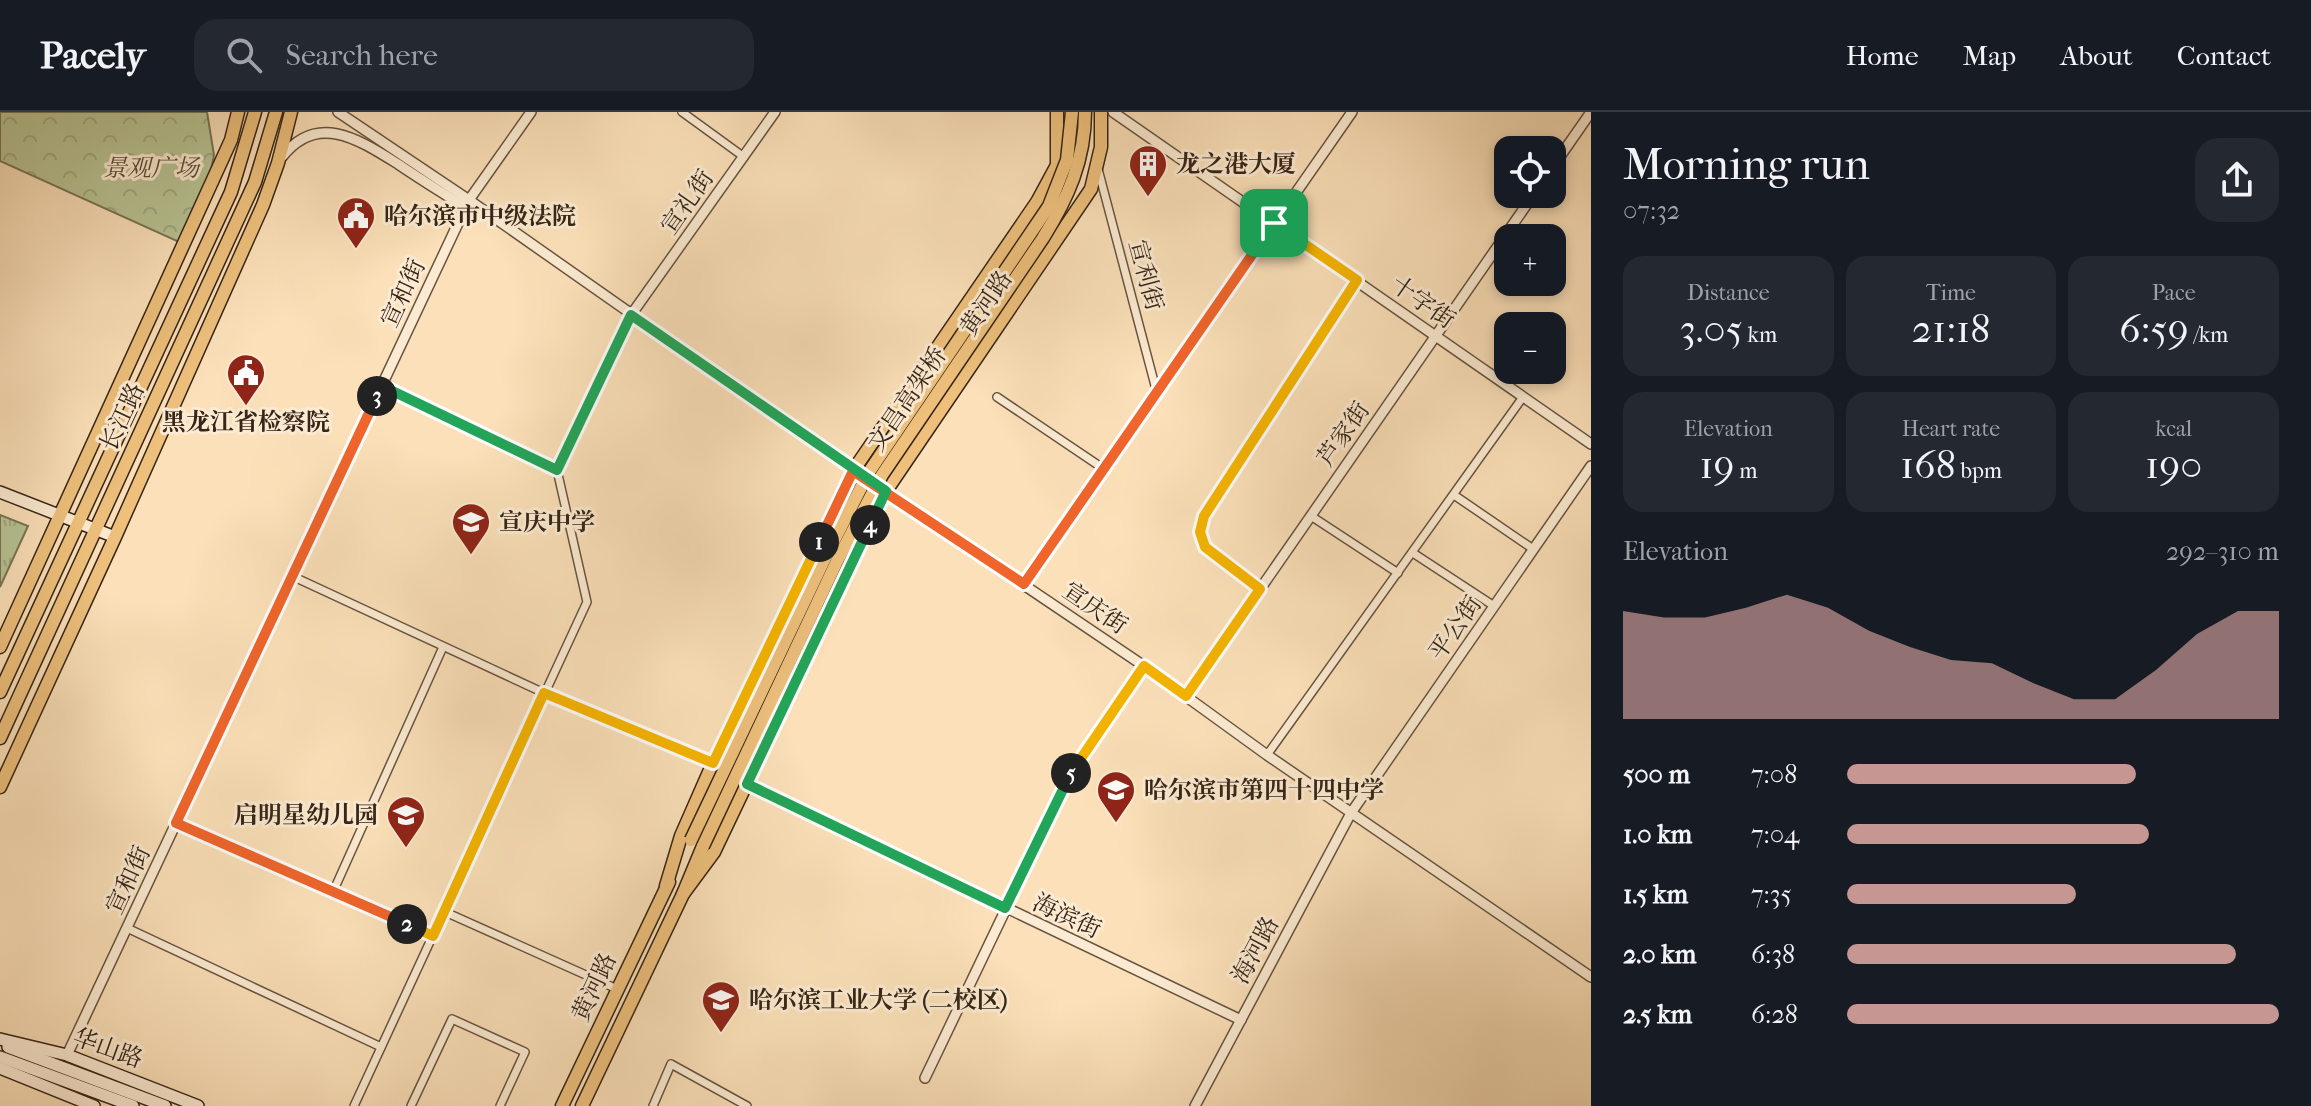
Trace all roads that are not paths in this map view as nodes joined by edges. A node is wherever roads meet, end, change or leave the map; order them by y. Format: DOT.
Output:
graph roads {
  1 [pos="238,112"];
  2 [pos="255,112"];
  3 [pos="276,112"];
  4 [pos="291,112"];
  5 [pos="338,112"];
  6 [pos="531,112"];
  7 [pos="682,112"];
  8 [pos="775,112"];
  9 [pos="1057,112"];
  10 [pos="1072,112"];
  11 [pos="1085,112"];
  12 [pos="1101,112"];
  13 [pos="1352,112"];
  14 [pos="1591,112"];
  15 [pos="1115,113"];
  16 [pos="1566,148"];
  17 [pos="744,157"];
  18 [pos="278,163"];
  19 [pos="1097,167"];
  20 [pos="467,204"];
  21 [pos="1524,208"];
  22 [pos="1274,223"];
  23 [pos="1357,280"];
  24 [pos="631,315"];
  25 [pos="1436,336"];
  26 [pos="382,386"];
  27 [pos="1157,393"];
  28 [pos="997,397"];
  29 [pos="1523,397"];
  30 [pos="1591,444"];
  31 [pos="1591,466"];
  32 [pos="1104,469"];
  33 [pos="557,470"];
  34 [pos="853,471"];
  35 [pos="886,491"];
  36 [pos="0,492"];
  37 [pos="1454,495"];
  38 [pos="61,516"];
  39 [pos="1311,516"];
  40 [pos="79,523"];
  41 [pos="95,529"];
  42 [pos="115,537"];
  43 [pos="1533,549"];
  44 [pos="1413,553"];
  45 [pos="1398,573"];
  46 [pos="292,576"];
  47 [pos="1024,584"];
  48 [pos="1260,589"];
  49 [pos="1494,606"];
  50 [pos="0,647"];
  51 [pos="443,647"];
  52 [pos="1144,666"];
  53 [pos="0,692"];
  54 [pos="544,693"];
  55 [pos="1186,696"];
  56 [pos="0,738"];
  57 [pos="1267,755"];
  58 [pos="713,763"];
  59 [pos="747,784"];
  60 [pos="0,787"];
  61 [pos="1351,813"];
  62 [pos="176,823"];
  63 [pos="697,843"];
  64 [pos="666,886"];
  65 [pos="333,892"];
  66 [pos="683,894"];
  67 [pos="1005,908"];
  68 [pos="443,911"];
  69 [pos="127,928"];
  70 [pos="433,936"];
  71 [pos="1591,977"];
  72 [pos="617,989"];
  73 [pos="1241,1020"];
  74 [pos="0,1041"];
  75 [pos="381,1047"];
  76 [pos="67,1055"];
  77 [pos="0,1066"];
  78 [pos="925,1078"];
  79 [pos="94,1106"];
  80 [pos="133,1106"];
  81 [pos="165,1106"];
  82 [pos="198,1106"];
  83 [pos="354,1106"];
  84 [pos="411,1106"];
  85 [pos="500,1106"];
  86 [pos="562,1106"];
  87 [pos="582,1106"];
  88 [pos="653,1106"];
  89 [pos="747,1106"];
  90 [pos="1195,1106"];
  1 -- 38 [label="main road"];
  2 -- 40 [label="main road, 长江路"];
  3 -- 41 [label="main road, 长江路"];
  4 -- 18 [label="main road"];
  5 -- 20 [label="street, 宣庆街"];
  6 -- 20 [label="street, 宣和街"];
  7 -- 17 [label="street"];
  8 -- 17 [label="street, 宣礼街"];
  9 -- 34 [label="main road, 黄河路"];
  10 -- 63 [label="main road, 文昌高架桥, bridge"];
  11 -- 63 [label="main road, 文昌高架桥, bridge"];
  12 -- 19 [label="main road, 黄河路"];
  13 -- 22 [label="street"];
  14 -- 16 [label="street"];
  15 -- 22 [label="street, 十字街"];
  17 -- 24 [label="street, 宣礼街"];
  18 -- 20 [label="street"];
  18 -- 42 [label="main road"];
  19 -- 27 [label="street, 宣利街"];
  19 -- 35 [label="main road, 黄河路"];
  20 -- 24 [label="street, 宣庆街"];
  20 -- 26 [label="street, 宣和街"];
  21 -- 25 [label="street, 芦家街"];
  22 -- 23 [label="street, 十字街"];
  22 -- 27 [label="street"];
  23 -- 25 [label="street, 十字街"];
  23 -- 48 [label="street"];
  24 -- 33 [label="street"];
  24 -- 34 [label="street, 宣庆街"];
  25 -- 29 [label="street, 十字街"];
  25 -- 39 [label="street, 芦家街"];
  26 -- 33 [label="street"];
  26 -- 46 [label="street, 宣和街"];
  27 -- 32 [label="street"];
  28 -- 32 [label="street"];
  29 -- 30 [label="street, 十字街"];
  29 -- 37 [label="street"];
  31 -- 43 [label="street, 平公街"];
  32 -- 47 [label="street"];
  33 -- 54 [label="street"];
  34 -- 35 [label="street, 宣庆街"];
  34 -- 58 [label="main road, 黄河路"];
  35 -- 47 [label="street, 宣庆街"];
  35 -- 59 [label="main road, 黄河路"];
  36 -- 38 [label="main road"];
  37 -- 43 [label="street"];
  37 -- 44 [label="street"];
  38 -- 40 [label="main road"];
  38 -- 50 [label="main road"];
  39 -- 45 [label="street"];
  39 -- 48 [label="street, 芦家街"];
  40 -- 41 [label="main road"];
  40 -- 53 [label="main road, 长江路"];
  41 -- 42 [label="main road"];
  41 -- 56 [label="main road, 长江路"];
  42 -- 60 [label="main road"];
  43 -- 49 [label="street, 平公街"];
  44 -- 45 [label="street"];
  44 -- 49 [label="street"];
  45 -- 57 [label="street"];
  46 -- 51 [label="street"];
  46 -- 62 [label="street, 宣和街"];
  47 -- 52 [label="street, 宣庆街"];
  48 -- 55 [label="street, 芦家街"];
  49 -- 61 [label="street, 平公街"];
  51 -- 54 [label="street"];
  51 -- 65 [label="street"];
  52 -- 55 [label="street, 宣庆街"];
  52 -- 67 [label="street"];
  54 -- 58 [label="street"];
  54 -- 68 [label="street"];
  55 -- 57 [label="street, 宣庆街"];
  57 -- 61 [label="street, 宣庆街"];
  58 -- 64 [label="main road, 黄河路"];
  59 -- 66 [label="main road, 黄河路"];
  59 -- 67 [label="street, 海滨街"];
  61 -- 71 [label="street, 宣庆街"];
  61 -- 73 [label="street, 海河路"];
  62 -- 65 [label="street"];
  62 -- 69 [label="street, 宣和街"];
  63 -- 64 [label="main road, 黄河路"];
  63 -- 66 [label="main road, 黄河路"];
  64 -- 72 [label="main road, 黄河路"];
  65 -- 70 [label="street"];
  66 -- 87 [label="main road, 黄河路"];
  67 -- 73 [label="street, 海滨街"];
  67 -- 78 [label="street"];
  68 -- 70 [label="street"];
  68 -- 72 [label="street"];
  69 -- 75 [label="street"];
  69 -- 76 [label="street, 宣和街"];
  70 -- 75 [label="street"];
  72 -- 86 [label="main road, 黄河路"];
  73 -- 90 [label="street, 海河路"];
  74 -- 76 [label="main road, 华山路"];
  74 -- 81 [label="main road"];
  75 -- 83 [label="street"];
  76 -- 82 [label="main road, 华山路"];
  77 -- 79 [label="main road"];
  77 -- 80 [label="main road"];
  84 -- 85 [label="street"];
  88 -- 89 [label="street"];
}
